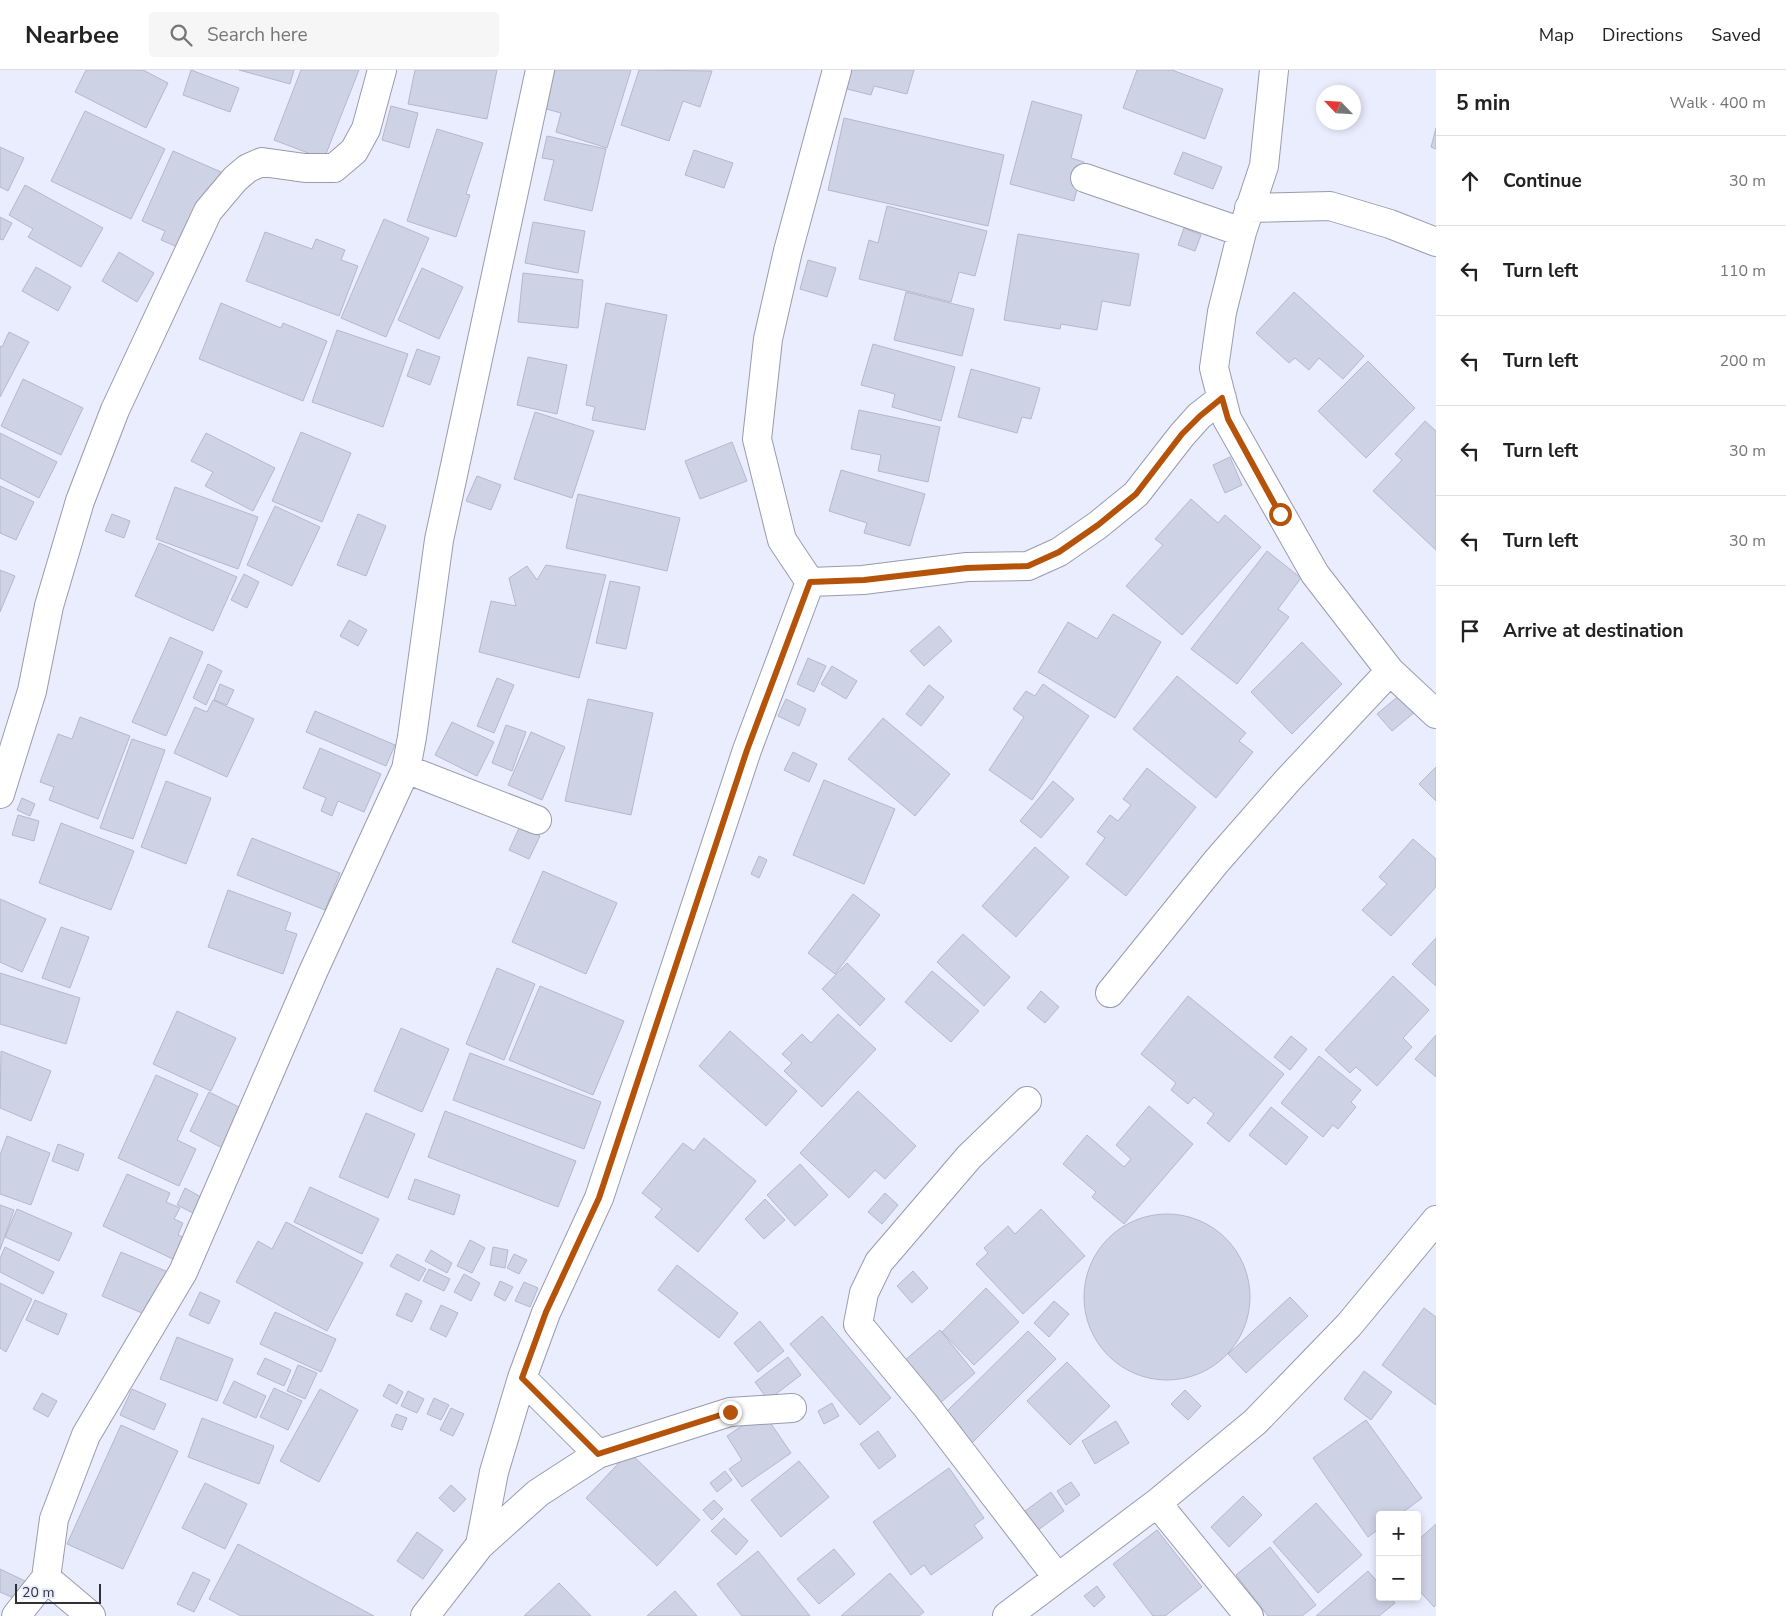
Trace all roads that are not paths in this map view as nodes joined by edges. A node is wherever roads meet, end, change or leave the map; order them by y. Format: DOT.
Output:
graph roads {
  1 [pos="382,70"];
  2 [pos="540,70"];
  3 [pos="837,70"];
  4 [pos="1274,70"];
  5 [pos="1085,178"];
  6 [pos="1245,220"];
  7 [pos="1436,242"];
  8 [pos="1222,398"];
  9 [pos="810,582"];
  10 [pos="1390,672"];
  11 [pos="1436,714"];
  12 [pos="406,769"];
  13 [pos="0,794"];
  14 [pos="537,820"];
  15 [pos="1110,993"];
  16 [pos="1027,1101"];
  17 [pos="1436,1220"];
  18 [pos="522,1378"];
  19 [pos="792,1408"];
  20 [pos="598,1454"];
  21 [pos="1157,1503"];
  22 [pos="480,1545"];
  23 [pos="1057,1577"];
  24 [pos="46,1578"];
  25 [pos="16,1616"];
  26 [pos="91,1616"];
  27 [pos="425,1616"];
  28 [pos="1007,1616"];
  29 [pos="1249,1616"];
  1 -- 13 [label="street"];
  2 -- 12 [label="street"];
  3 -- 9 [label="street"];
  4 -- 6 [label="street"];
  5 -- 6 [label="street"];
  6 -- 7 [label="street"];
  6 -- 8 [label="street"];
  8 -- 9 [label="street"];
  8 -- 10 [label="street"];
  9 -- 18 [label="street"];
  10 -- 11 [label="street"];
  10 -- 15 [label="street"];
  12 -- 14 [label="street"];
  12 -- 24 [label="street"];
  16 -- 23 [label="street"];
  17 -- 21 [label="street"];
  18 -- 20 [label="street"];
  18 -- 22 [label="street"];
  19 -- 20 [label="street"];
  20 -- 22 [label="street"];
  21 -- 23 [label="street"];
  21 -- 29 [label="street"];
  22 -- 27 [label="street"];
  23 -- 28 [label="street"];
  24 -- 25 [label="street"];
  24 -- 26 [label="street"];
}
